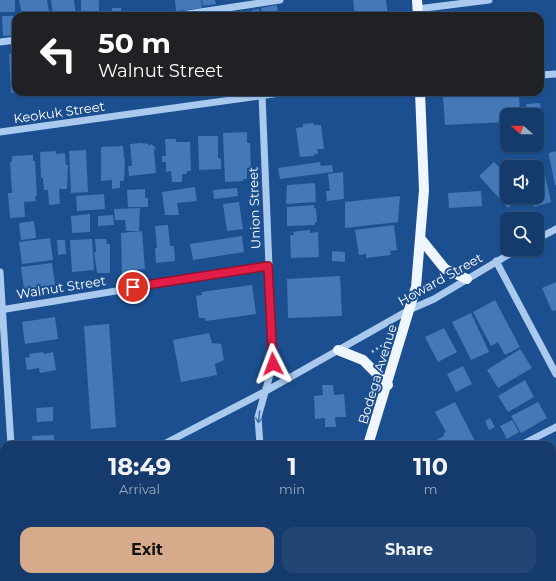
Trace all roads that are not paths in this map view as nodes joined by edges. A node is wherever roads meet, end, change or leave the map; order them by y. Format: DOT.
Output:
graph roads {
  1 [pos="280,0"];
  2 [pos="489,0"];
  3 [pos="417,8"];
  4 [pos="200,12"];
  5 [pos="12,40"];
  6 [pos="0,42"];
  7 [pos="556,74"];
  8 [pos="544,75"];
  9 [pos="255,96"];
  10 [pos="262,96"];
  11 [pos="420,96"];
  12 [pos="0,132"];
  13 [pos="556,229"];
  14 [pos="544,235"];
  15 [pos="420,238"];
  16 [pos="505,256"];
  17 [pos="496,261"];
  18 [pos="268,266"];
  19 [pos="0,272"];
  20 [pos="467,279"];
  21 [pos="1,310"];
  22 [pos="410,310"];
  23 [pos="338,350"];
  24 [pos="556,374"];
  25 [pos="388,385"];
  26 [pos="266,391"];
  27 [pos="556,427"];
  28 [pos="11,441"];
  29 [pos="170,441"];
  30 [pos="260,441"];
  31 [pos="369,441"];
  32 [pos="529,441"];
  1 -- 4 [label="street"];
  2 -- 3 [label="street"];
  5 -- 6 [label="street"];
  7 -- 8 [label="street"];
  9 -- 12 [label="street, Keokuk Street"];
  10 -- 18 [label="street, Union Street"];
  11 -- 15 [label="main road, Bodega Avenue"];
  13 -- 14 [label="street"];
  15 -- 20 [label="main road"];
  15 -- 22 [label="main road, Bodega Avenue"];
  16 -- 17 [label="street, Howard Street"];
  17 -- 20 [label="street, Howard Street"];
  17 -- 24 [label="street"];
  18 -- 21 [label="street, Walnut Street"];
  18 -- 26 [label="street, Union Street"];
  19 -- 21 [label="street"];
  20 -- 22 [label="street, Howard Street"];
  21 -- 28 [label="street"];
  22 -- 23 [label="street, Howard Street"];
  22 -- 25 [label="main road, Bodega Avenue"];
  23 -- 25 [label="main road"];
  23 -- 26 [label="street, Howard Street"];
  25 -- 31 [label="main road, Bodega Avenue"];
  26 -- 29 [label="street, Howard Street"];
  26 -- 30 [label="street, one-way"];
  27 -- 32 [label="street"];
}
